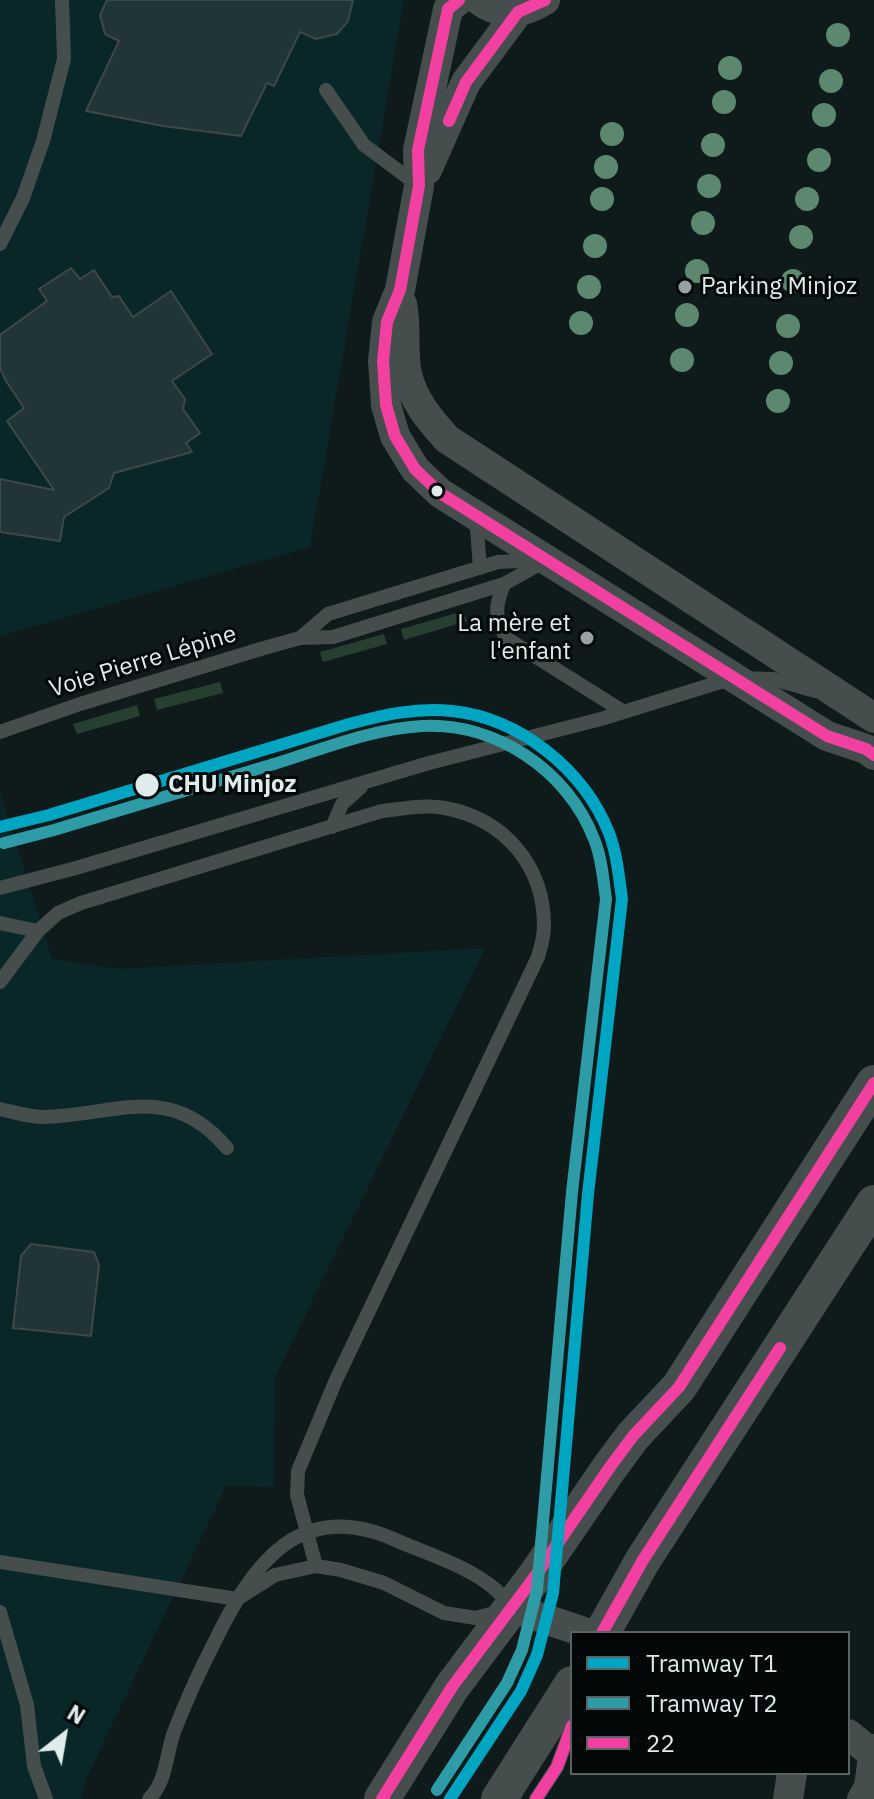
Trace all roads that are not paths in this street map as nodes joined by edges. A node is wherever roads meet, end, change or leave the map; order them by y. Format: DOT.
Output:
graph roads {
  1 [pos="62,0"];
  2 [pos="459,0"];
  3 [pos="479,0"];
  4 [pos="532,6"];
  5 [pos="326,90"];
  6 [pos="419,186"];
  7 [pos="0,244"];
  8 [pos="400,290"];
  9 [pos="476,515"];
  10 [pos="607,544"];
  11 [pos="547,560"];
  12 [pos="480,568"];
  13 [pos="504,584"];
  14 [pos="300,638"];
  15 [pos="733,678"];
  16 [pos="846,700"];
  17 [pos="624,712"];
  18 [pos="874,718"];
  19 [pos="0,732"];
  20 [pos="874,755"];
  21 [pos="364,784"];
  22 [pos="332,827"];
  23 [pos="0,888"];
  24 [pos="0,923"];
  25 [pos="38,931"];
  26 [pos="0,982"];
  27 [pos="874,1083"];
  28 [pos="0,1109"];
  29 [pos="227,1148"];
  30 [pos="874,1203"];
  31 [pos="308,1531"];
  32 [pos="0,1562"];
  33 [pos="316,1566"];
  34 [pos="237,1599"];
  35 [pos="512,1608"];
  36 [pos="0,1612"];
  37 [pos="581,1631"];
  38 [pos="603,1631"];
  39 [pos="570,1687"];
  40 [pos="570,1731"];
  41 [pos="850,1736"];
  42 [pos="867,1752"];
  43 [pos="792,1775"];
  44 [pos="46,1799"];
  45 [pos="149,1799"];
  46 [pos="382,1799"];
  47 [pos="499,1799"];
  48 [pos="536,1799"];
  49 [pos="788,1799"];
  50 [pos="862,1799"];
  1 -- 7 [label="lane"];
  2 -- 6 [label="street"];
  3 -- 4 [label="street"];
  4 -- 6 [label="street"];
  5 -- 6 [label="lane"];
  6 -- 8 [label="street"];
  8 -- 9 [label="street"];
  8 -- 10 [label="street"];
  9 -- 11 [label="street"];
  9 -- 12 [label="lane"];
  10 -- 11 [label="street"];
  10 -- 16 [label="street"];
  11 -- 12 [label="lane, Voie Pierre Lépine"];
  11 -- 13 [label="lane, Voie Pierre Lépine"];
  11 -- 15 [label="street"];
  12 -- 14 [label="lane, Voie Pierre Lépine"];
  13 -- 14 [label="lane, Voie Pierre Lépine"];
  13 -- 17 [label="lane"];
  14 -- 19 [label="lane, Voie Pierre Lépine"];
  15 -- 16 [label="lane"];
  15 -- 17 [label="lane"];
  15 -- 20 [label="street"];
  16 -- 18 [label="street"];
  17 -- 21 [label="lane"];
  21 -- 22 [label="lane"];
  21 -- 23 [label="lane"];
  22 -- 25 [label="lane"];
  22 -- 31 [label="lane"];
  24 -- 25 [label="lane"];
  25 -- 26 [label="lane"];
  27 -- 35 [label="street"];
  28 -- 29 [label="lane"];
  30 -- 38 [label="street"];
  31 -- 33 [label="lane"];
  31 -- 34 [label="lane"];
  31 -- 35 [label="lane"];
  32 -- 34 [label="lane"];
  33 -- 34 [label="lane"];
  33 -- 35 [label="lane"];
  34 -- 45 [label="lane"];
  35 -- 37 [label="street"];
  35 -- 46 [label="street"];
  36 -- 44 [label="lane"];
  39 -- 47 [label="street"];
  40 -- 48 [label="lane"];
  41 -- 42 [label="street"];
  42 -- 50 [label="street"];
  43 -- 49 [label="street"];
}
